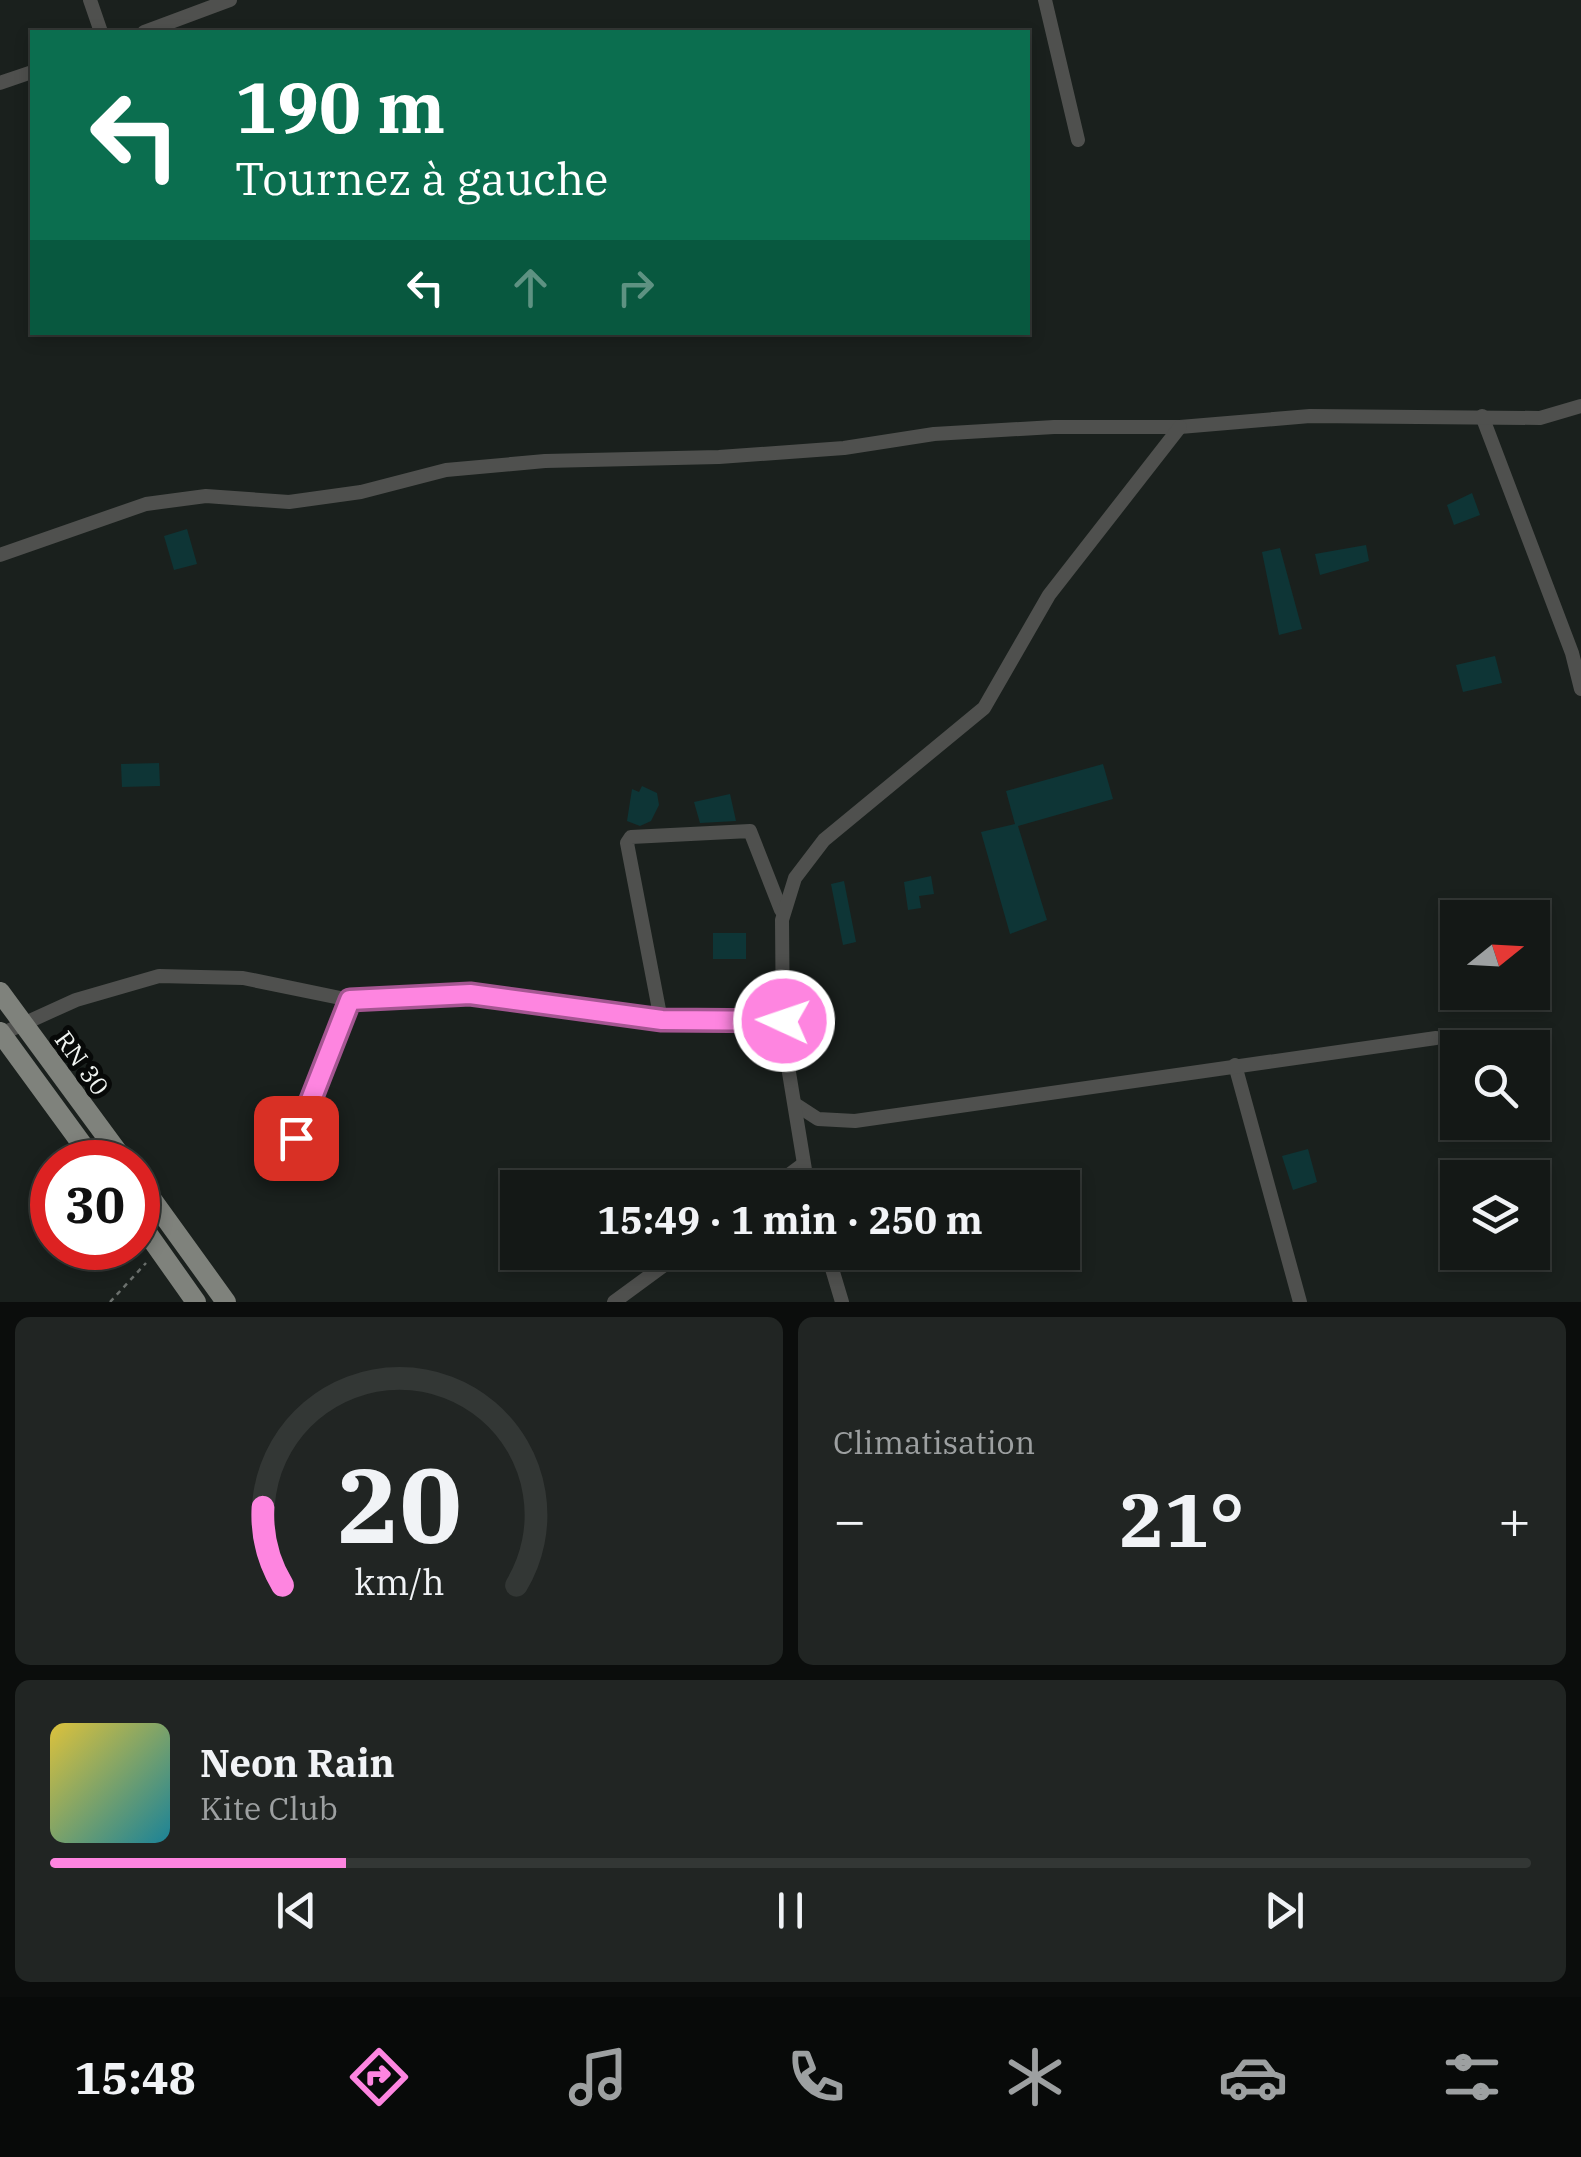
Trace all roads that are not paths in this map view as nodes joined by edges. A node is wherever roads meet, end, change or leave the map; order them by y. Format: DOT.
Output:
graph roads {
  1 [pos="90,0"];
  2 [pos="230,0"];
  3 [pos="1045,0"];
  4 [pos="100,30"];
  5 [pos="149,30"];
  6 [pos="30,73"];
  7 [pos="0,83"];
  8 [pos="1078,140"];
  9 [pos="1581,406"];
  10 [pos="1482,416"];
  11 [pos="1180,427"];
  12 [pos="0,556"];
  13 [pos="1581,689"];
  14 [pos="782,920"];
  15 [pos="0,992"];
  16 [pos="350,1000"];
  17 [pos="662,1020"];
  18 [pos="784,1021"];
  19 [pos="23,1024"];
  20 [pos="0,1033"];
  21 [pos="1436,1038"];
  22 [pos="1235,1065"];
  23 [pos="798,1106"];
  24 [pos="79,1140"];
  25 [pos="109,1140"];
  26 [pos="802,1165"];
  27 [pos="795,1170"];
  28 [pos="803,1170"];
  29 [pos="283,1172"];
  30 [pos="160,1210"];
  31 [pos="160,1250"];
  32 [pos="658,1270"];
  33 [pos="831,1270"];
  34 [pos="838,1300"];
  35 [pos="196,1302"];
  36 [pos="226,1302"];
  37 [pos="614,1302"];
  38 [pos="1300,1302"];
  1 -- 4 [label="street"];
  2 -- 5 [label="street"];
  3 -- 8 [label="street"];
  6 -- 7 [label="street"];
  9 -- 10 [label="street"];
  10 -- 11 [label="street"];
  10 -- 13 [label="street"];
  11 -- 12 [label="street"];
  11 -- 14 [label="street"];
  14 -- 17 [label="street"];
  14 -- 18 [label="street"];
  15 -- 19 [label="main road, RN 30 / RN 30"];
  16 -- 17 [label="street"];
  16 -- 19 [label="street"];
  16 -- 29 [label="street"];
  17 -- 18 [label="street"];
  18 -- 23 [label="street"];
  19 -- 20 [label="street"];
  19 -- 25 [label="main road, RN 30 / RN 30"];
  20 -- 24 [label="main road, RN 30"];
  21 -- 22 [label="street"];
  22 -- 23 [label="street"];
  22 -- 38 [label="street"];
  23 -- 26 [label="street"];
  26 -- 27 [label="street"];
  26 -- 28 [label="street"];
  30 -- 36 [label="main road"];
  31 -- 35 [label="main road"];
  32 -- 37 [label="street"];
  33 -- 34 [label="street"];
}
